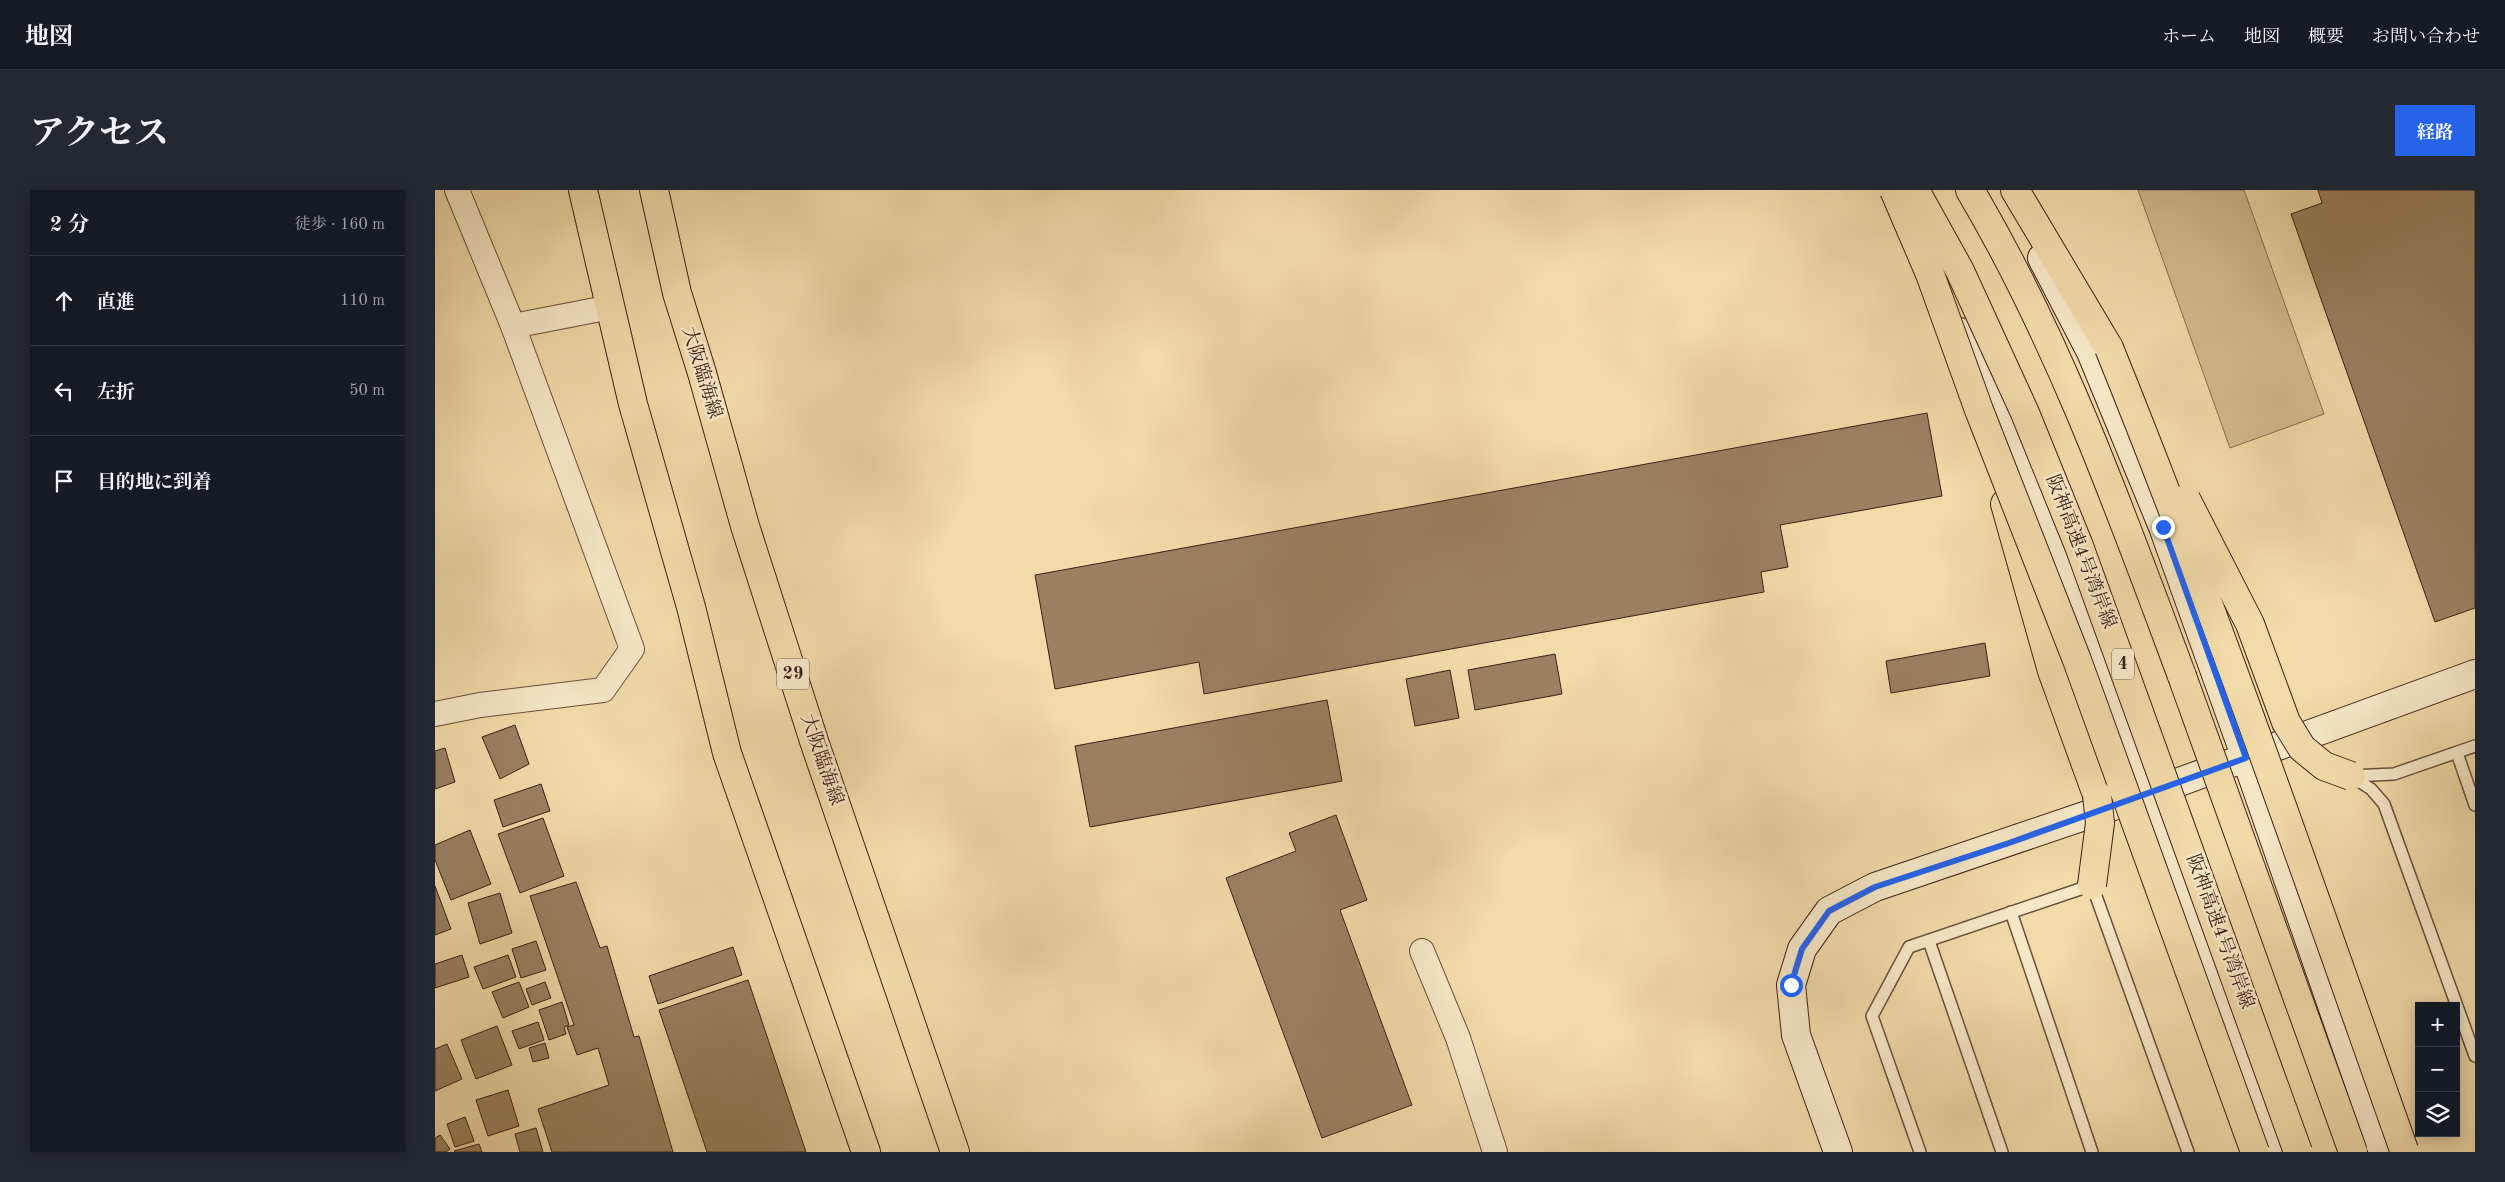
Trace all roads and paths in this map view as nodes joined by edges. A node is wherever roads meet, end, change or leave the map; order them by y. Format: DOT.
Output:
graph roads {
  1 [pos="457,190"];
  2 [pos="583,190"];
  3 [pos="654,190"];
  4 [pos="1885,190"];
  5 [pos="1894,190"];
  6 [pos="1915,190"];
  7 [pos="1970,190"];
  8 [pos="2006,190"];
  9 [pos="2015,190"];
  10 [pos="611,307"];
  11 [pos="513,326"];
  12 [pos="2109,348"];
  13 [pos="1979,410"];
  14 [pos="2475,674"];
  15 [pos="435,714"];
  16 [pos="2475,746"];
  17 [pos="2457,753"];
  18 [pos="2246,758"];
  19 [pos="2351,776"];
  20 [pos="2147,794"];
  21 [pos="2475,805"];
  22 [pos="2092,885"];
  23 [pos="2011,912"];
  24 [pos="1929,941"];
  25 [pos="1422,952"];
  26 [pos="2475,1056"];
  27 [pos="2398,1151"];
  28 [pos="866,1152"];
  29 [pos="955,1152"];
  30 [pos="1495,1152"];
  31 [pos="1838,1152"];
  32 [pos="1920,1152"];
  33 [pos="2002,1152"];
  34 [pos="2091,1152"];
  35 [pos="2188,1152"];
  36 [pos="2255,1152"];
  37 [pos="2273,1152"];
  38 [pos="2298,1152"];
  39 [pos="2353,1152"];
  1 -- 11 [label="street"];
  2 -- 10 [label="main road"];
  3 -- 29 [label="main road, 大阪臨海線 / 29"];
  4 -- 20 [label="street"];
  5 -- 13 [label="main road, bridge"];
  6 -- 38 [label="main road, 阪神高速4号湾岸線 / 4, bridge"];
  7 -- 39 [label="main road, bridge"];
  8 -- 18 [label="street"];
  9 -- 12 [label="main road"];
  10 -- 11 [label="street"];
  10 -- 28 [label="main road"];
  11 -- 15 [label="street"];
  12 -- 19 [label="main road, bridge"];
  12 -- 27 [label="main road, bridge"];
  13 -- 22 [label="main road, bridge"];
  13 -- 36 [label="main road, bridge"];
  14 -- 18 [label="street"];
  16 -- 17 [label="lane"];
  17 -- 19 [label="lane"];
  17 -- 21 [label="lane"];
  18 -- 20 [label="street"];
  18 -- 27 [label="street"];
  19 -- 26 [label="lane"];
  20 -- 31 [label="street"];
  20 -- 37 [label="street"];
  22 -- 23 [label="lane"];
  22 -- 35 [label="lane"];
  23 -- 24 [label="lane"];
  23 -- 34 [label="lane"];
  24 -- 32 [label="lane"];
  24 -- 33 [label="lane"];
  25 -- 30 [label="street"];
}
